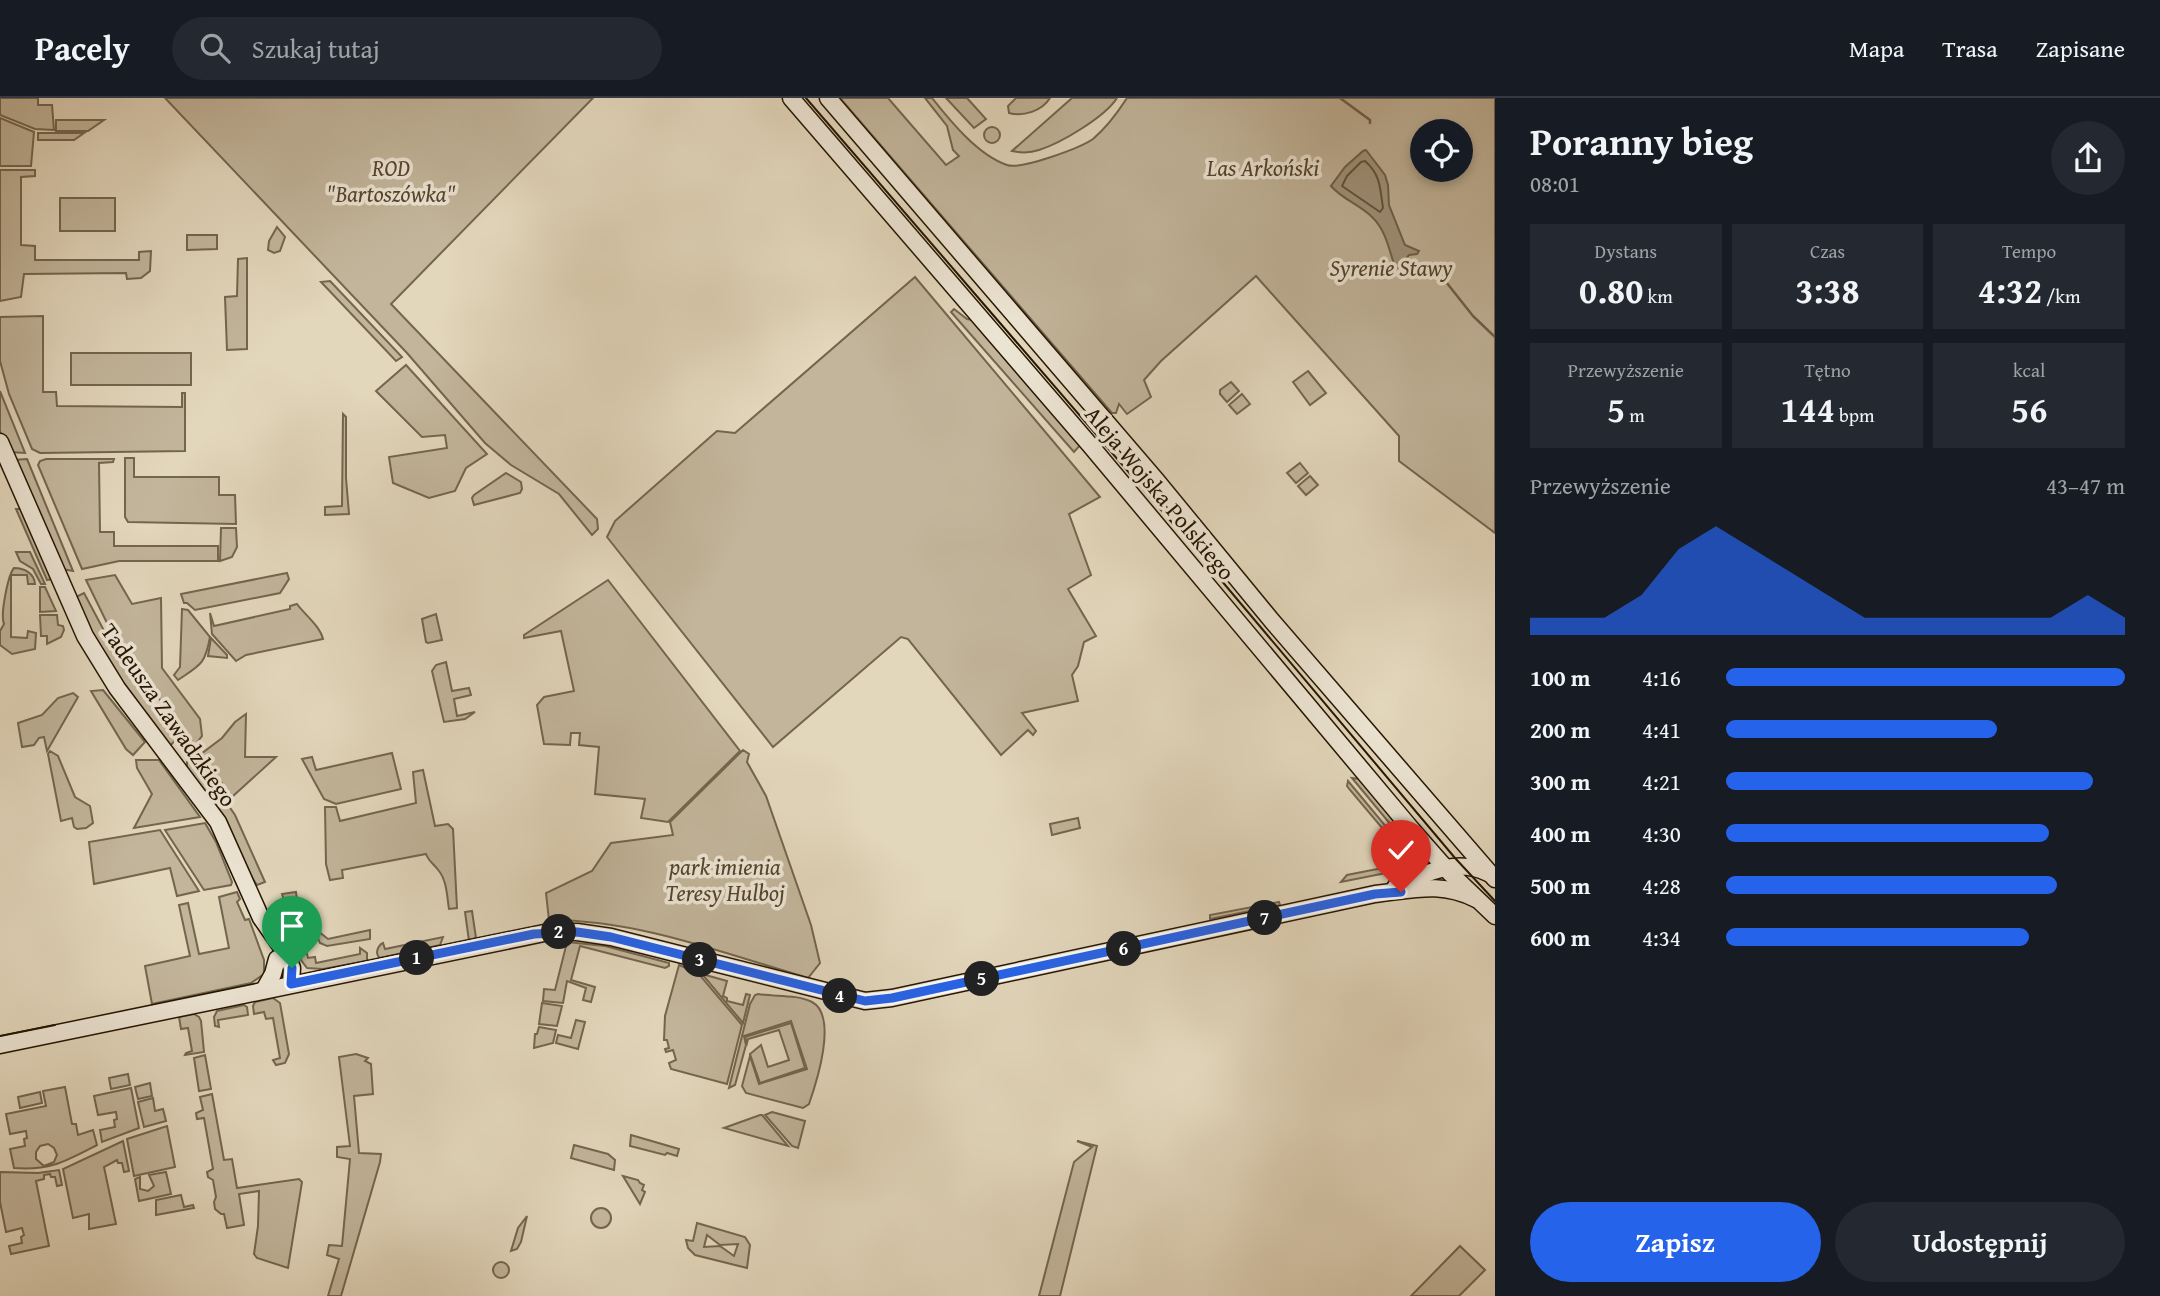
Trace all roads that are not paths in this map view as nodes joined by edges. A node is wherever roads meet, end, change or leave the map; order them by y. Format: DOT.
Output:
graph roads {
  1 [pos="791,98"];
  2 [pos="828,98"];
  3 [pos="0,442"];
  4 [pos="1413,831"];
  5 [pos="1469,849"];
  6 [pos="1449,868"];
  7 [pos="1494,878"];
  8 [pos="1429,880"];
  9 [pos="1397,886"];
  10 [pos="1375,894"];
  11 [pos="1476,898"];
  12 [pos="1495,916"];
  13 [pos="272,934"];
  14 [pos="277,959"];
  15 [pos="291,984"];
  16 [pos="264,990"];
  17 [pos="0,1045"];
  1 -- 4 [label="street, Aleja Wojska Polskiego"];
  2 -- 5 [label="street, Aleja Wojska Polskiego"];
  3 -- 13 [label="street, Tadeusza Zawadzkiego"];
  4 -- 6 [label="street, Aleja Wojska Polskiego"];
  4 -- 9 [label="street"];
  5 -- 6 [label="street"];
  5 -- 7 [label="street, Aleja Wojska Polskiego"];
  6 -- 7 [label="street"];
  6 -- 8 [label="street"];
  6 -- 11 [label="street, Aleja Wojska Polskiego"];
  8 -- 9 [label="street"];
  8 -- 10 [label="street"];
  8 -- 11 [label="street"];
  9 -- 10 [label="street"];
  10 -- 15 [label="street"];
  11 -- 12 [label="street, Aleja Wojska Polskiego"];
  13 -- 14 [label="street, Tadeusza Zawadzkiego"];
  13 -- 15 [label="street, Tadeusza Zawadzkiego"];
  14 -- 15 [label="street, Tadeusza Zawadzkiego"];
  14 -- 16 [label="street"];
  15 -- 16 [label="street"];
  16 -- 17 [label="street"];
}
